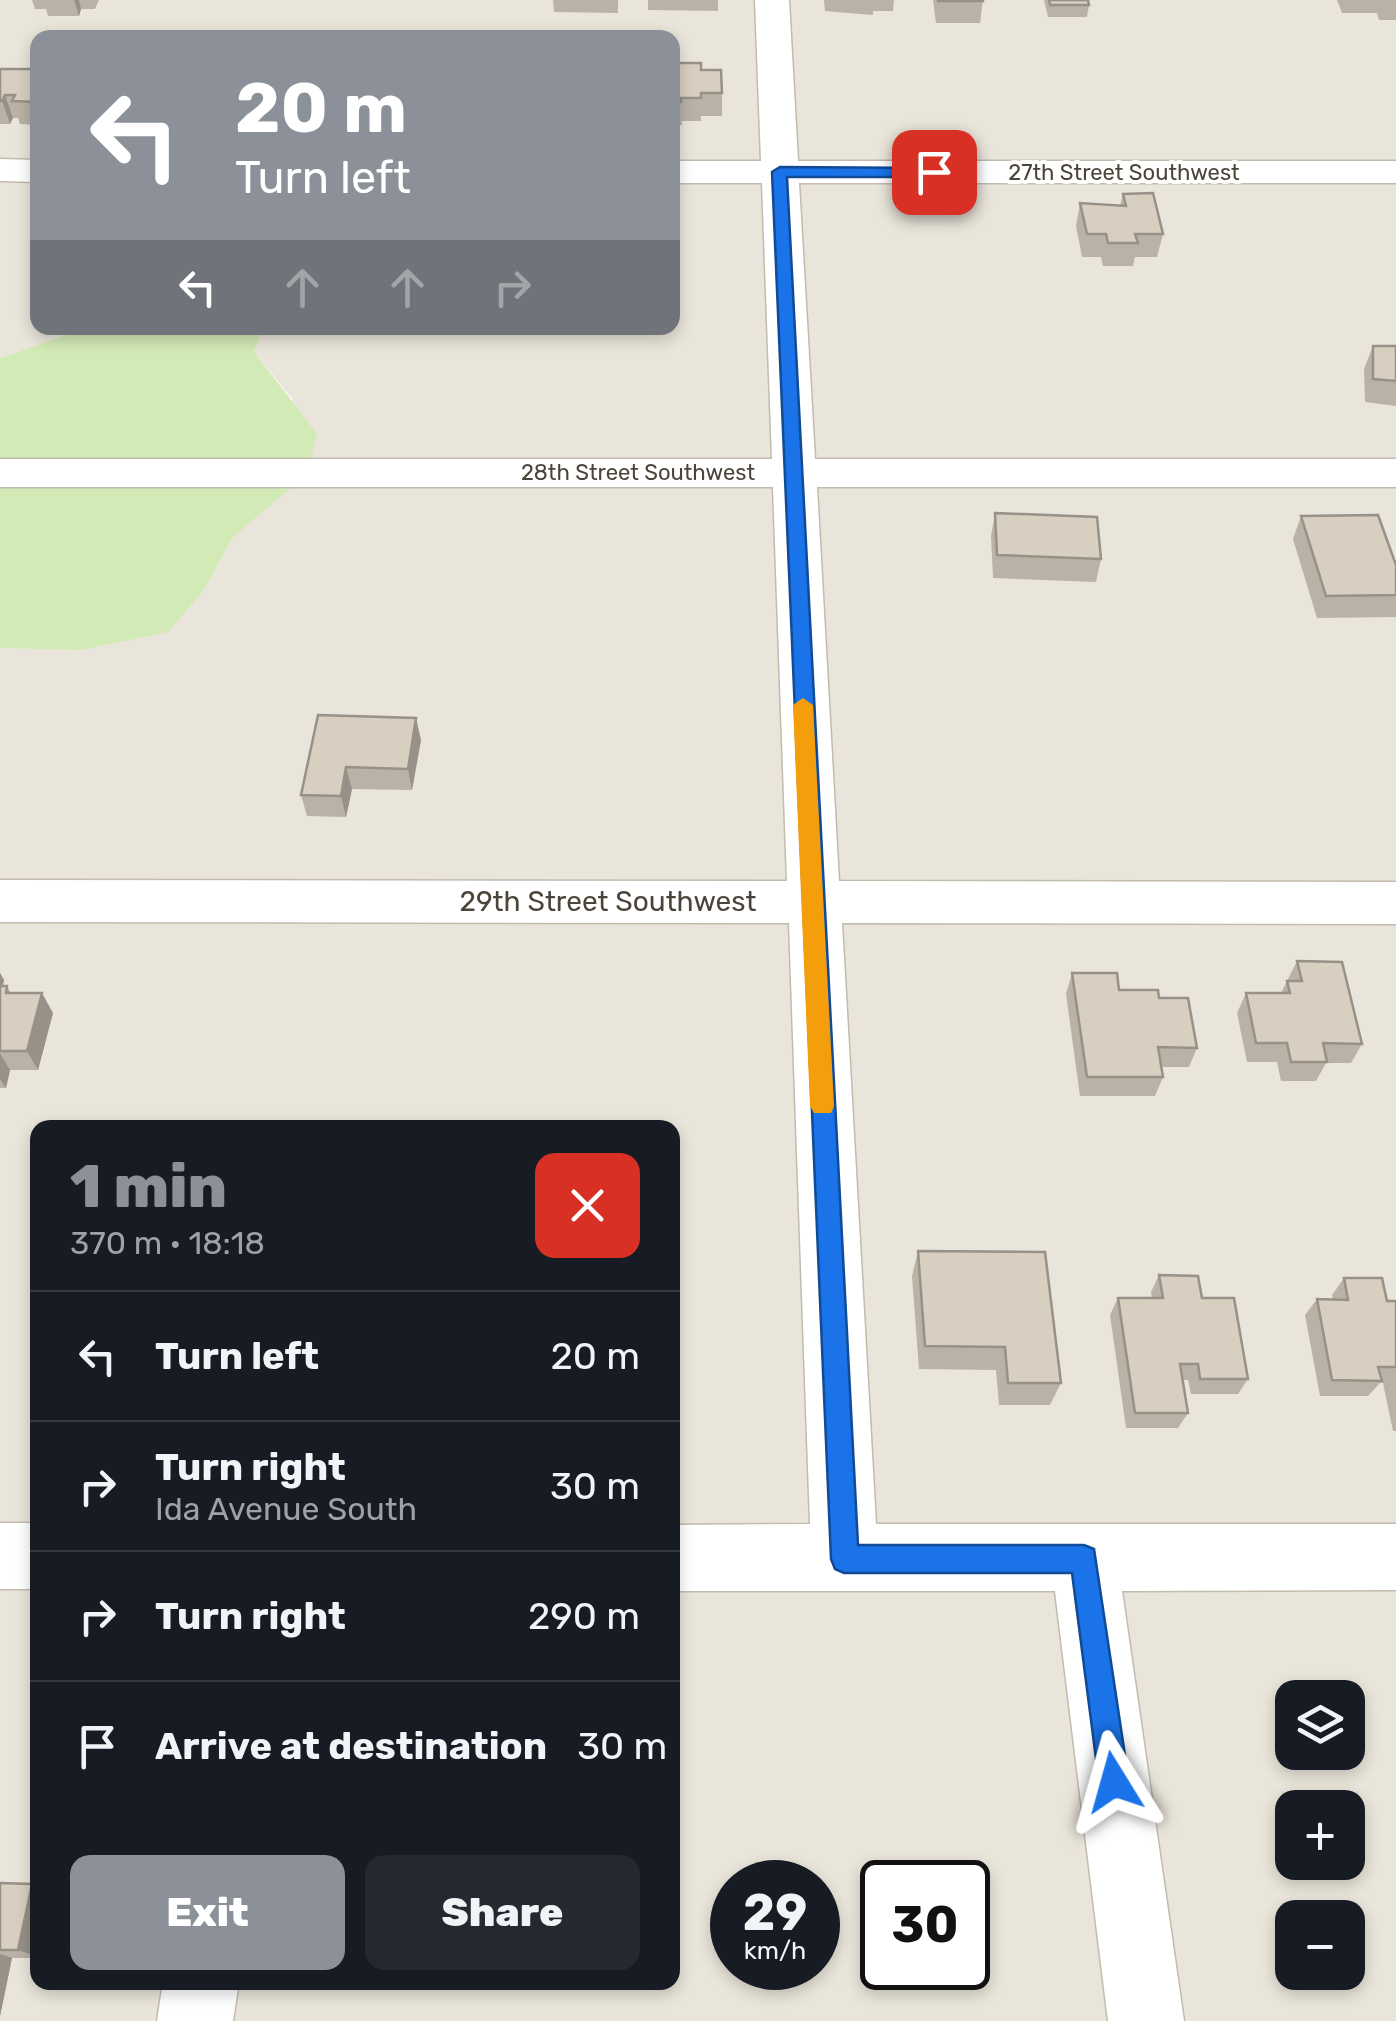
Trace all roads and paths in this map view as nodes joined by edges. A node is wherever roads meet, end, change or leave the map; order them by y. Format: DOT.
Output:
graph roads {
  1 [pos="772,0"];
  2 [pos="0,170"];
  3 [pos="30,170"];
  4 [pos="680,172"];
  5 [pos="780,172"];
  6 [pos="1396,172"];
  7 [pos="793,472"];
  8 [pos="0,473"];
  9 [pos="1396,474"];
  10 [pos="0,901"];
  11 [pos="812,902"];
  12 [pos="1396,903"];
  13 [pos="0,1556"];
  14 [pos="30,1556"];
  15 [pos="1396,1557"];
  16 [pos="680,1558"];
  17 [pos="844,1559"];
  18 [pos="1084,1559"];
  19 [pos="200,1990"];
  20 [pos="195,2021"];
  21 [pos="1146,2021"];
  1 -- 5 [label="street"];
  2 -- 3 [label="street"];
  4 -- 5 [label="street, 27th Street Southwest"];
  5 -- 6 [label="street, 27th Street Southwest"];
  5 -- 7 [label="street"];
  7 -- 8 [label="street, 28th Street Southwest"];
  7 -- 9 [label="street, 28th Street Southwest"];
  7 -- 11 [label="street"];
  10 -- 11 [label="street, 29th Street Southwest"];
  11 -- 12 [label="street, 29th Street Southwest"];
  11 -- 17 [label="street"];
  13 -- 14 [label="street"];
  15 -- 18 [label="street"];
  16 -- 17 [label="street"];
  17 -- 18 [label="street"];
  18 -- 21 [label="street"];
  19 -- 20 [label="street"];
}
